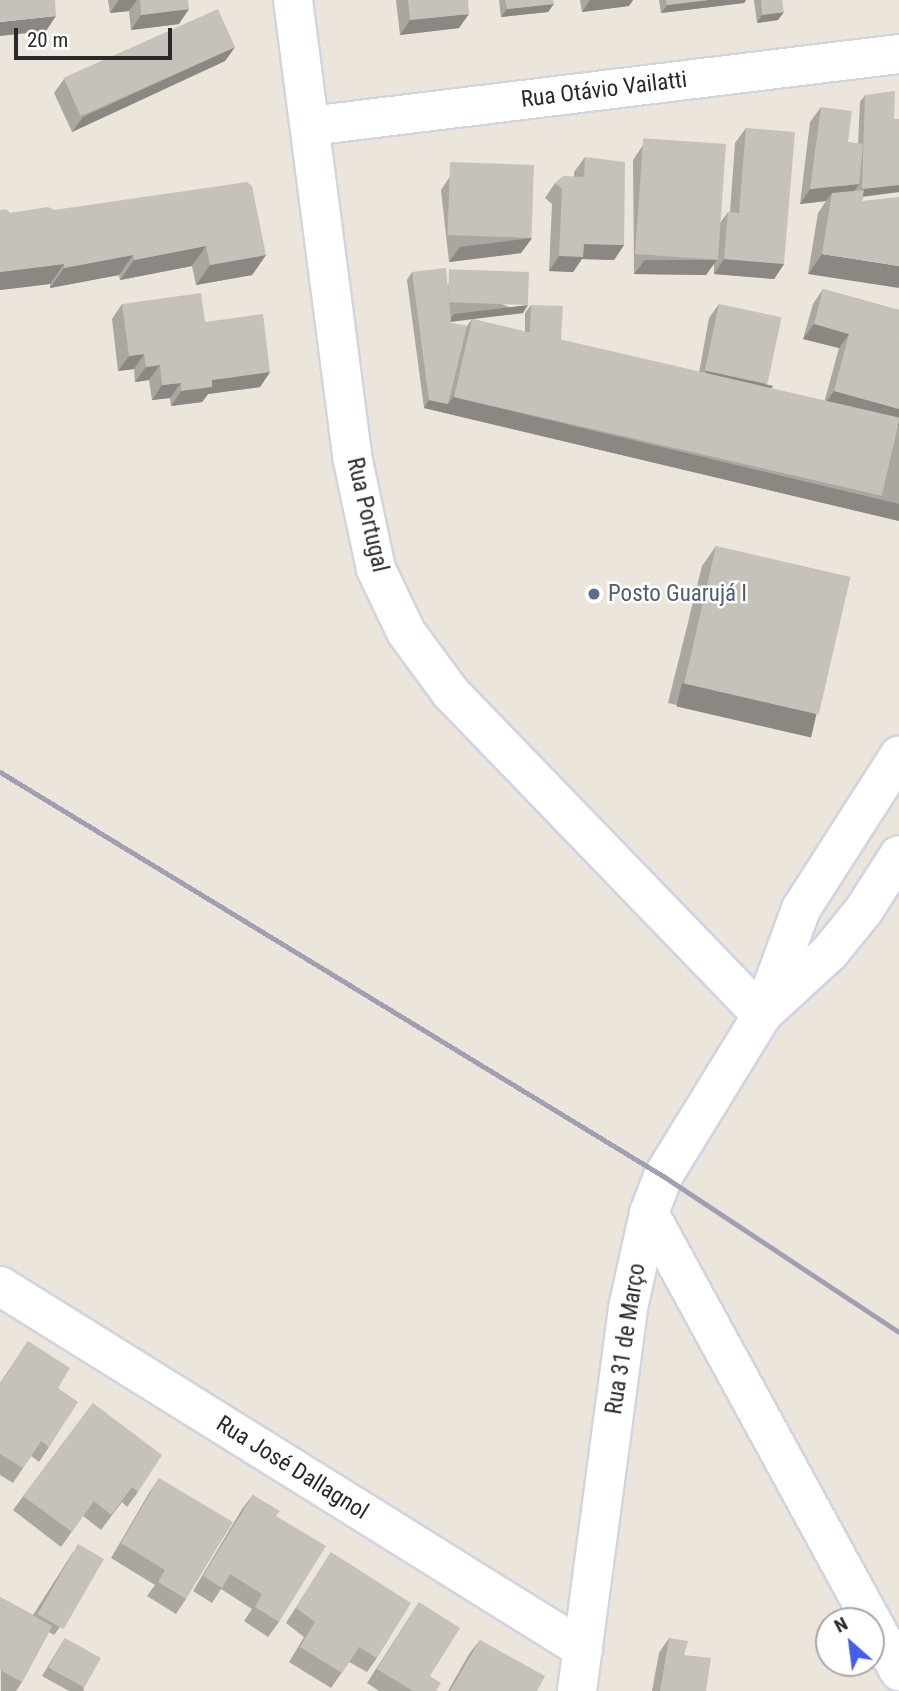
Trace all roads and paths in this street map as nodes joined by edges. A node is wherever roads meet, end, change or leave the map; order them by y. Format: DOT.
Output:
graph roads {
  1 [pos="293,0"];
  2 [pos="899,54"];
  3 [pos="310,126"];
  4 [pos="899,756"];
  5 [pos="899,855"];
  6 [pos="762,1015"];
  7 [pos="649,1213"];
  8 [pos="0,1286"];
  9 [pos="583,1649"];
  10 [pos="899,1671"];
  11 [pos="577,1691"];
  1 -- 3 [label="street, Rua Portugal"];
  2 -- 3 [label="street, Rua Otávio Vailatti"];
  3 -- 6 [label="street, Rua Portugal"];
  4 -- 6 [label="street, Rua 31 de Março"];
  5 -- 6 [label="street, Rua 31 de Março"];
  6 -- 7 [label="street, Rua 31 de Março"];
  7 -- 9 [label="street, Rua 31 de Março"];
  7 -- 10 [label="street"];
  8 -- 9 [label="street, Rua José Dallagnol"];
  9 -- 11 [label="street, Rua 31 de Março"];
}
